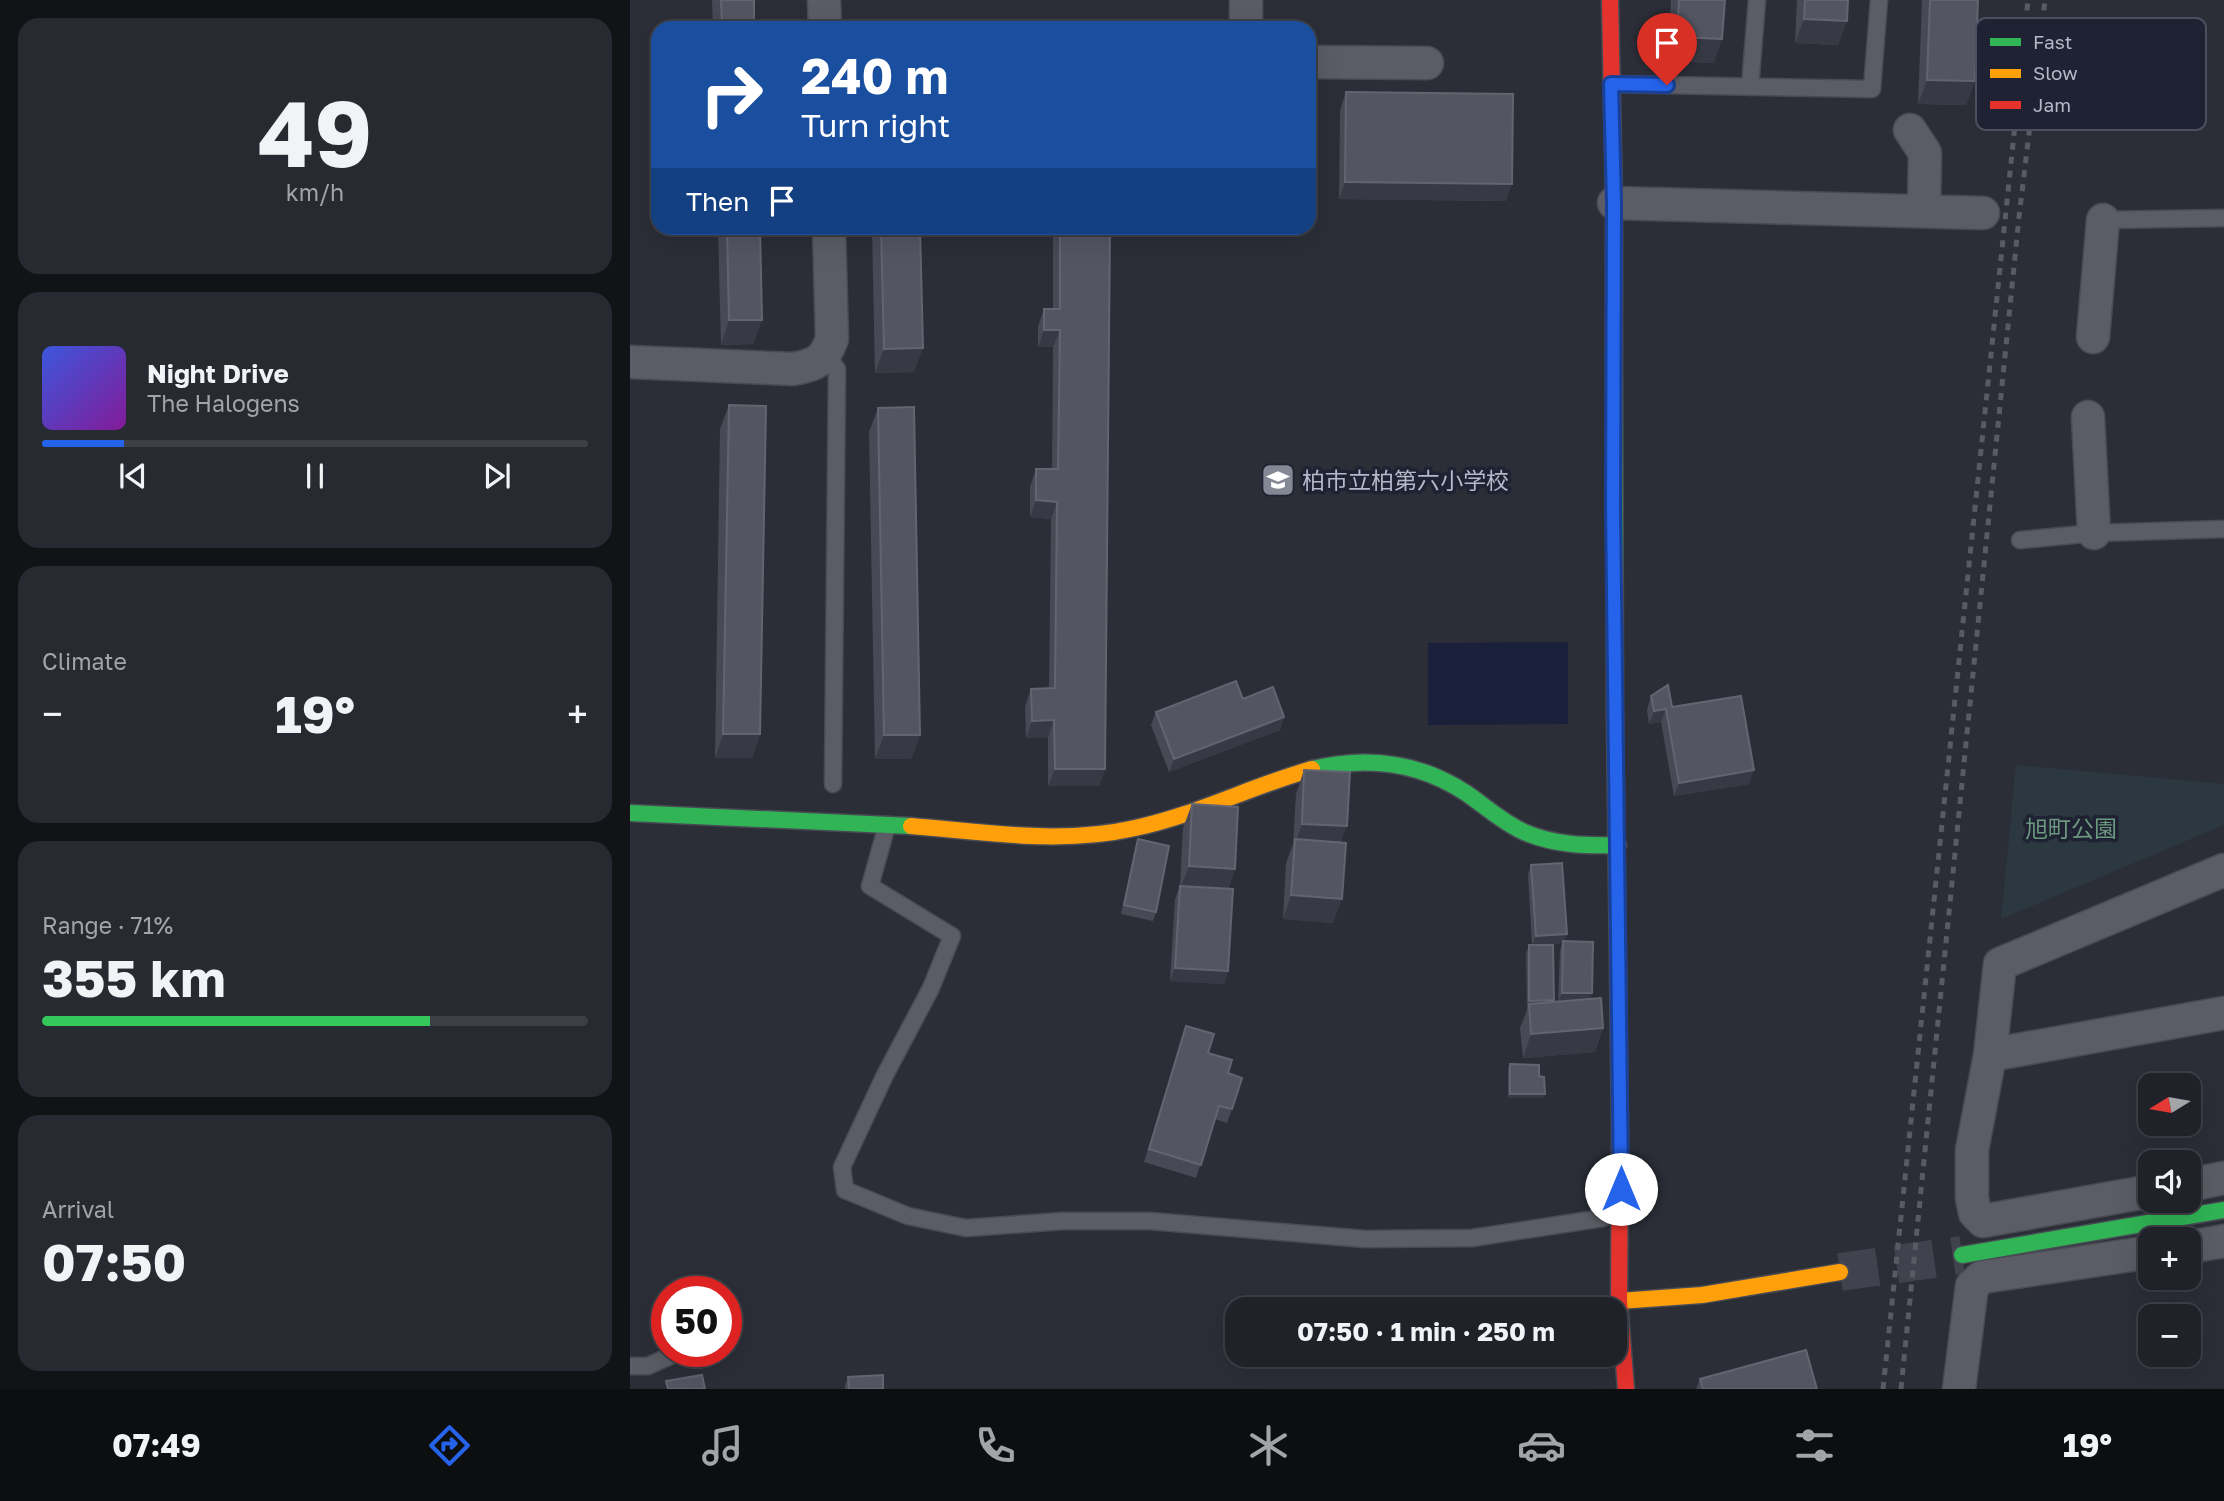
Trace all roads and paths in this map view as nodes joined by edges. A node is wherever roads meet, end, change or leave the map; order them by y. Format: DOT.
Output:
graph roads {
  1 [pos="824,0"];
  2 [pos="1246,0"];
  3 [pos="1610,0"];
  4 [pos="1757,0"];
  5 [pos="1879,0"];
  6 [pos="824,21"];
  7 [pos="1246,21"];
  8 [pos="1316,62"];
  9 [pos="1427,63"];
  10 [pos="1611,84"];
  11 [pos="1750,87"];
  12 [pos="1910,130"];
  13 [pos="1614,203"];
  14 [pos="1924,211"];
  15 [pos="1983,212"];
  16 [pos="2224,218"];
  17 [pos="2103,220"];
  18 [pos="829,235"];
  19 [pos="2092,337"];
  20 [pos="826,355"];
  21 [pos="630,362"];
  22 [pos="2088,417"];
  23 [pos="2224,529"];
  24 [pos="2094,533"];
  25 [pos="2020,540"];
  26 [pos="833,784"];
  27 [pos="630,813"];
  28 [pos="887,825"];
  29 [pos="1618,845"];
  30 [pos="2224,870"];
  31 [pos="2224,1013"];
  32 [pos="1990,1055"];
  33 [pos="2224,1178"];
  34 [pos="2201,1183"];
  35 [pos="2138,1193"];
  36 [pos="2224,1210"];
  37 [pos="1603,1218"];
  38 [pos="2224,1241"];
  39 [pos="2201,1245"];
  40 [pos="2138,1254"];
  41 [pos="1962,1255"];
  42 [pos="1840,1272"];
  43 [pos="1619,1297"];
  44 [pos="1627,1301"];
  45 [pos="651,1365"];
  46 [pos="630,1366"];
  47 [pos="1624,1367"];
  48 [pos="1626,1389"];
  49 [pos="1959,1389"];
  1 -- 6 [label="street"];
  2 -- 7 [label="street"];
  3 -- 10 [label="street"];
  4 -- 11 [label="lane"];
  5 -- 11 [label="lane"];
  8 -- 9 [label="street"];
  10 -- 11 [label="lane"];
  10 -- 13 [label="street"];
  12 -- 14 [label="street"];
  13 -- 14 [label="street"];
  13 -- 29 [label="street"];
  14 -- 15 [label="street"];
  16 -- 17 [label="lane"];
  17 -- 19 [label="street"];
  18 -- 20 [label="street"];
  20 -- 21 [label="street"];
  20 -- 26 [label="lane"];
  22 -- 24 [label="street"];
  23 -- 24 [label="lane"];
  24 -- 25 [label="lane"];
  27 -- 28 [label="street"];
  28 -- 29 [label="street"];
  28 -- 37 [label="lane"];
  29 -- 43 [label="street"];
  30 -- 32 [label="street"];
  31 -- 32 [label="street"];
  32 -- 35 [label="street"];
  33 -- 34 [label="street"];
  36 -- 41 [label="street"];
  38 -- 39 [label="street"];
  40 -- 49 [label="street"];
  42 -- 44 [label="street"];
  45 -- 46 [label="lane"];
  47 -- 48 [label="street"];
}
